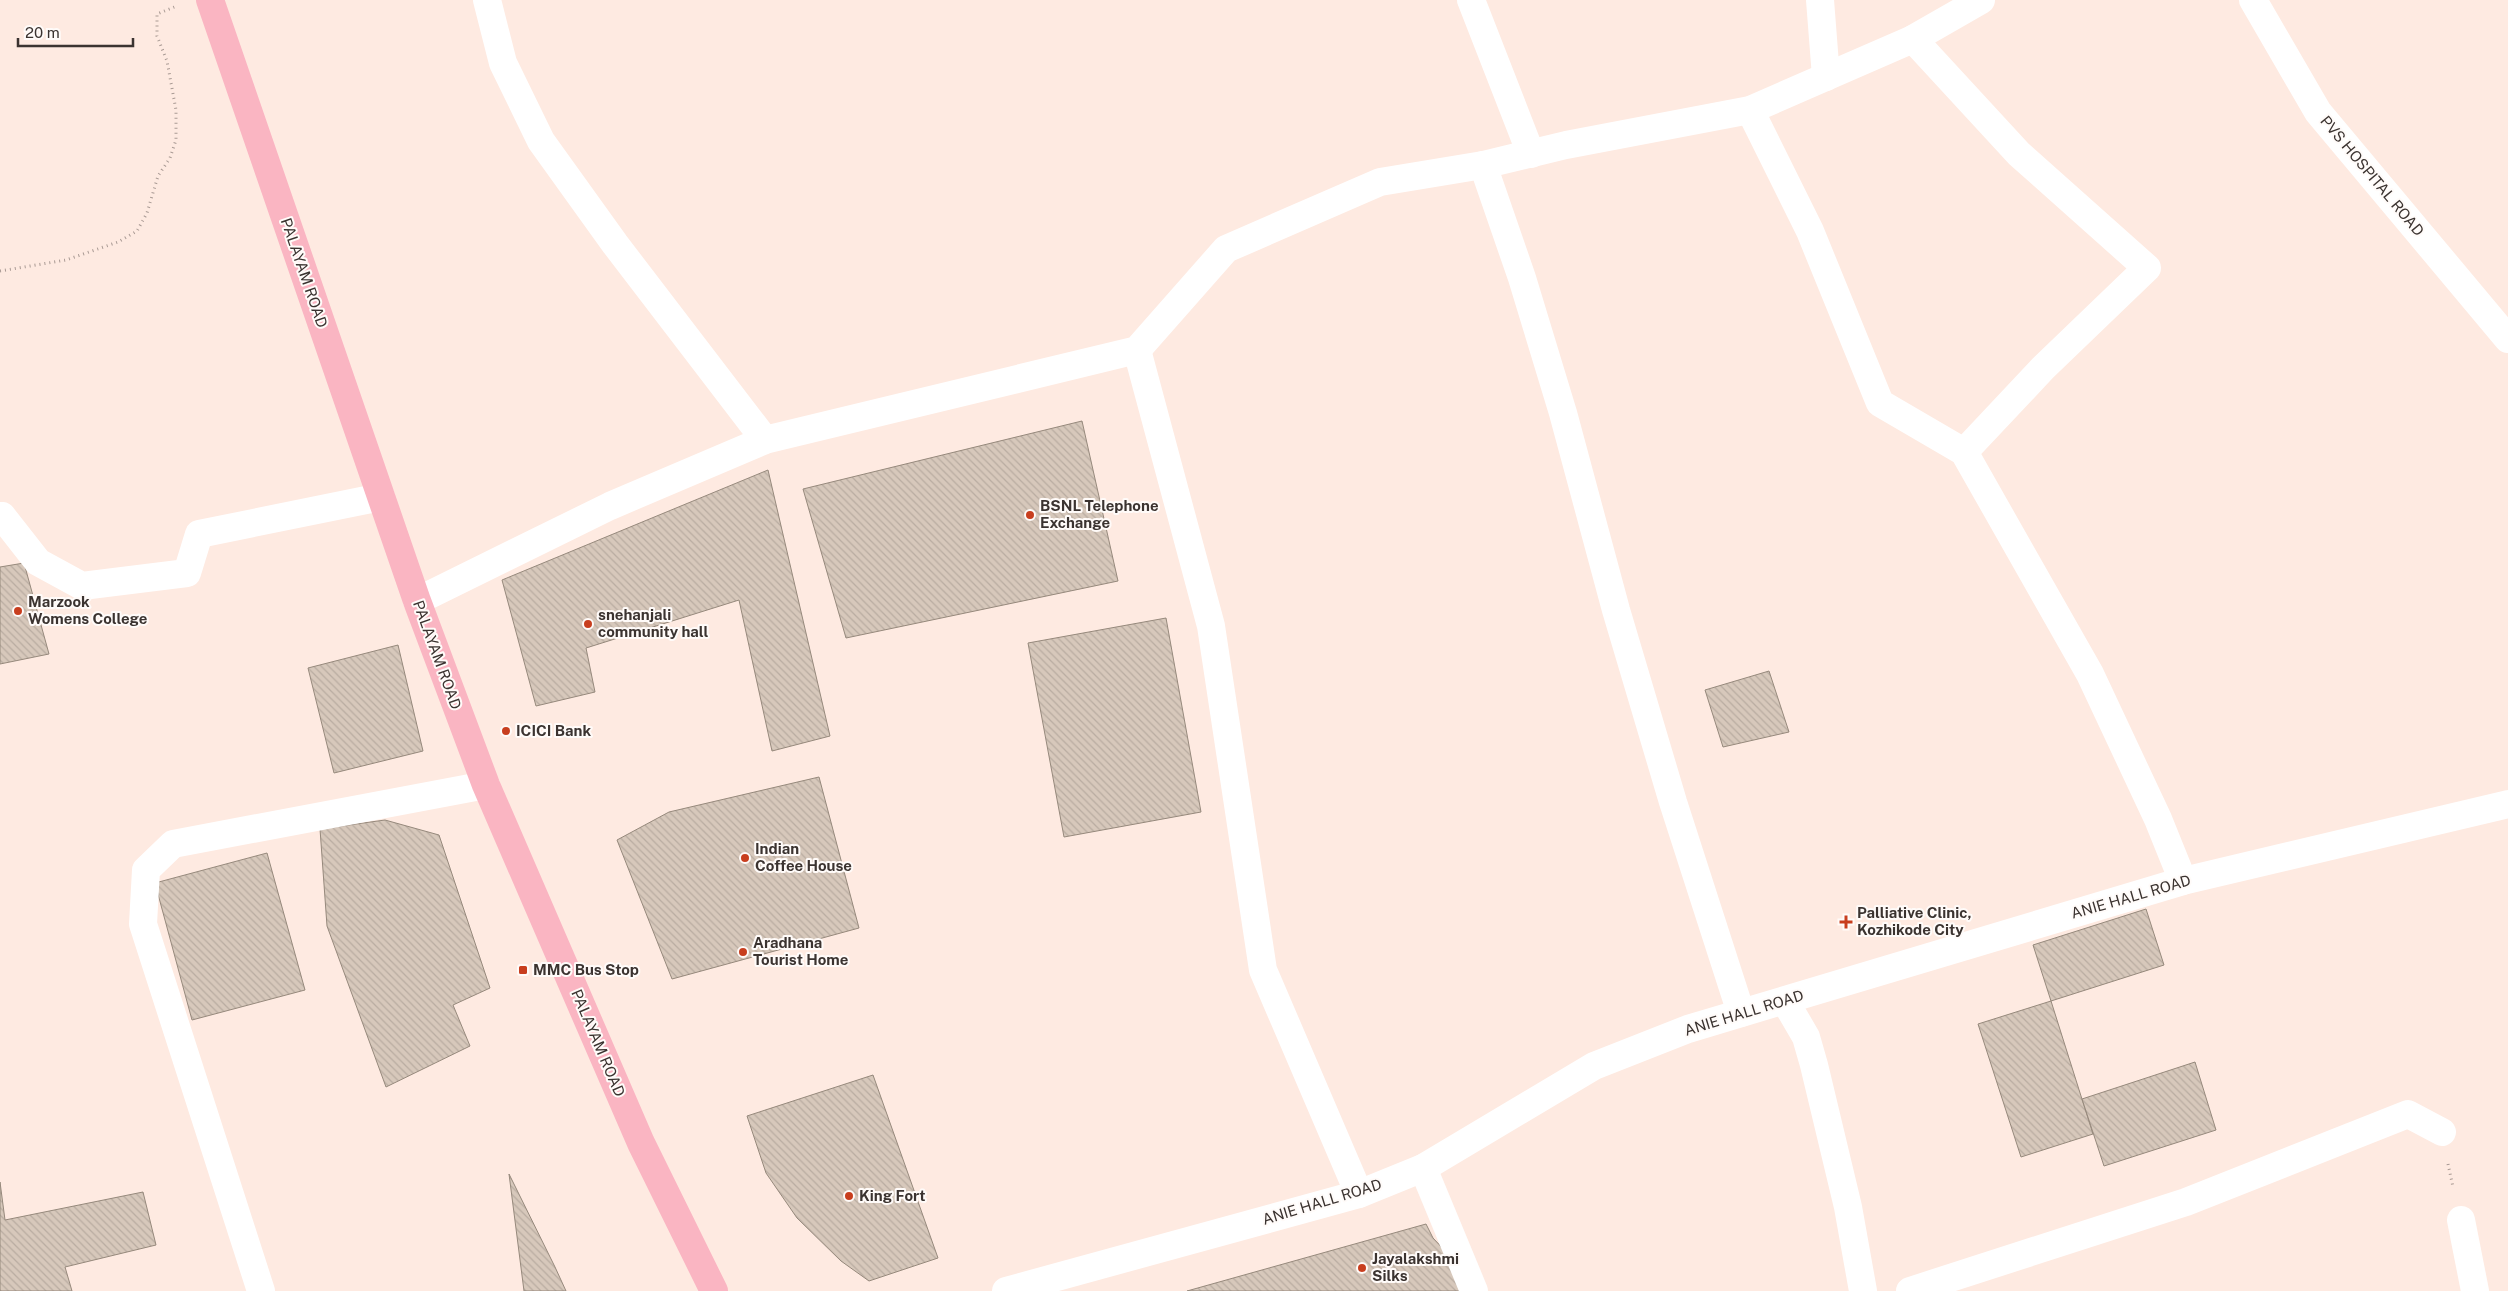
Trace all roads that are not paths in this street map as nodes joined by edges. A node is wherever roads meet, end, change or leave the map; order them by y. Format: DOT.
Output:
graph roads {
  1 [pos="487,0"];
  2 [pos="1471,0"];
  3 [pos="1820,0"];
  4 [pos="1981,0"];
  5 [pos="2253,0"];
  6 [pos="197,2"];
  7 [pos="1913,39"];
  8 [pos="1826,77"];
  9 [pos="1750,110"];
  10 [pos="1531,154"];
  11 [pos="1484,165"];
  12 [pos="2508,339"];
  13 [pos="1137,350"];
  14 [pos="766,440"];
  15 [pos="1964,452"];
  16 [pos="381,497"];
  17 [pos="1,511"];
  18 [pos="417,601"];
  19 [pos="486,785"];
  20 [pos="2508,804"];
  21 [pos="2183,881"];
  22 [pos="1785,1001"];
  23 [pos="1740,1013"];
  24 [pos="2442,1132"];
  25 [pos="1423,1168"];
  26 [pos="1359,1194"];
  27 [pos="2461,1220"];
  28 [pos="261,1291"];
  29 [pos="714,1291"];
  30 [pos="1006,1291"];
  31 [pos="1474,1291"];
  32 [pos="1863,1291"];
  33 [pos="1910,1291"];
  34 [pos="2476,1291"];
  1 -- 14 [label="street"];
  2 -- 10 [label="street"];
  3 -- 8 [label="street"];
  4 -- 7 [label="street"];
  5 -- 12 [label="street, PVS HOSPITAL ROAD"];
  6 -- 16 [label="main road, PALAYAM ROAD"];
  7 -- 8 [label="street"];
  7 -- 15 [label="street"];
  8 -- 9 [label="street"];
  9 -- 10 [label="street"];
  9 -- 15 [label="street"];
  10 -- 11 [label="street"];
  11 -- 13 [label="street"];
  11 -- 23 [label="street"];
  13 -- 14 [label="street"];
  13 -- 26 [label="street"];
  14 -- 18 [label="street"];
  15 -- 21 [label="street"];
  16 -- 17 [label="street"];
  16 -- 18 [label="main road, PALAYAM ROAD"];
  18 -- 19 [label="main road, PALAYAM ROAD"];
  19 -- 28 [label="street"];
  19 -- 29 [label="main road, PALAYAM ROAD"];
  20 -- 21 [label="street, ANIE HALL ROAD"];
  21 -- 22 [label="street, ANIE HALL ROAD"];
  22 -- 23 [label="street, ANIE HALL ROAD"];
  22 -- 32 [label="street"];
  23 -- 25 [label="street, ANIE HALL ROAD"];
  24 -- 33 [label="street"];
  25 -- 26 [label="street, ANIE HALL ROAD"];
  25 -- 31 [label="street"];
  26 -- 30 [label="street, ANIE HALL ROAD"];
  27 -- 34 [label="street"];
}
